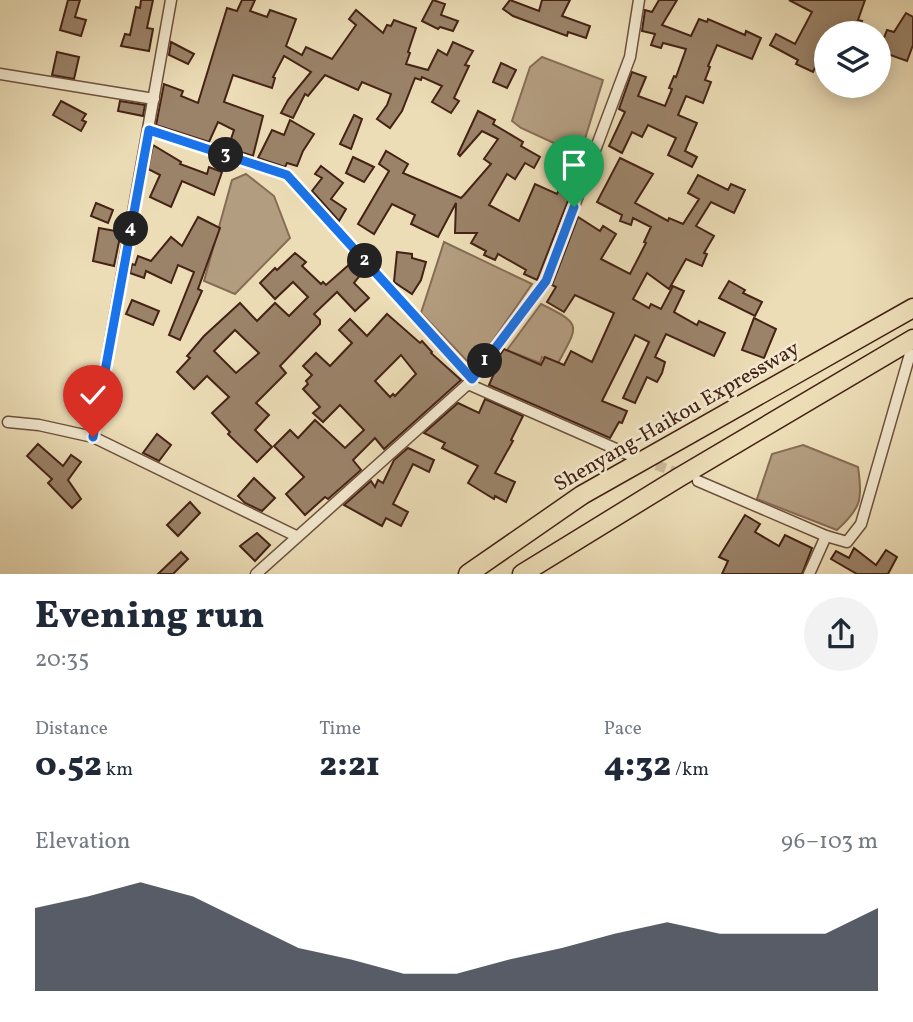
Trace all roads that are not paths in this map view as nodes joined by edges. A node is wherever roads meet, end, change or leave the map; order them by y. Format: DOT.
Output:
graph roads {
  1 [pos="171,0"];
  2 [pos="639,0"];
  3 [pos="0,74"];
  4 [pos="154,99"];
  5 [pos="149,130"];
  6 [pos="913,308"];
  7 [pos="911,346"];
  8 [pos="470,381"];
  9 [pos="8,422"];
  10 [pos="93,437"];
  11 [pos="632,456"];
  12 [pos="698,481"];
  13 [pos="296,536"];
  14 [pos="826,536"];
  15 [pos="256,574"];
  16 [pos="468,574"];
  17 [pos="522,574"];
  18 [pos="808,574"];
  1 -- 4 [label="street"];
  2 -- 8 [label="street"];
  3 -- 4 [label="street"];
  4 -- 5 [label="street"];
  5 -- 8 [label="street"];
  5 -- 10 [label="street"];
  6 -- 16 [label="highway, Shenyang-Haikou Expressway"];
  7 -- 14 [label="street"];
  7 -- 17 [label="highway"];
  8 -- 11 [label="street"];
  8 -- 13 [label="street"];
  9 -- 10 [label="street"];
  10 -- 13 [label="street"];
  12 -- 14 [label="street"];
  13 -- 15 [label="street"];
  14 -- 18 [label="street"];
}
